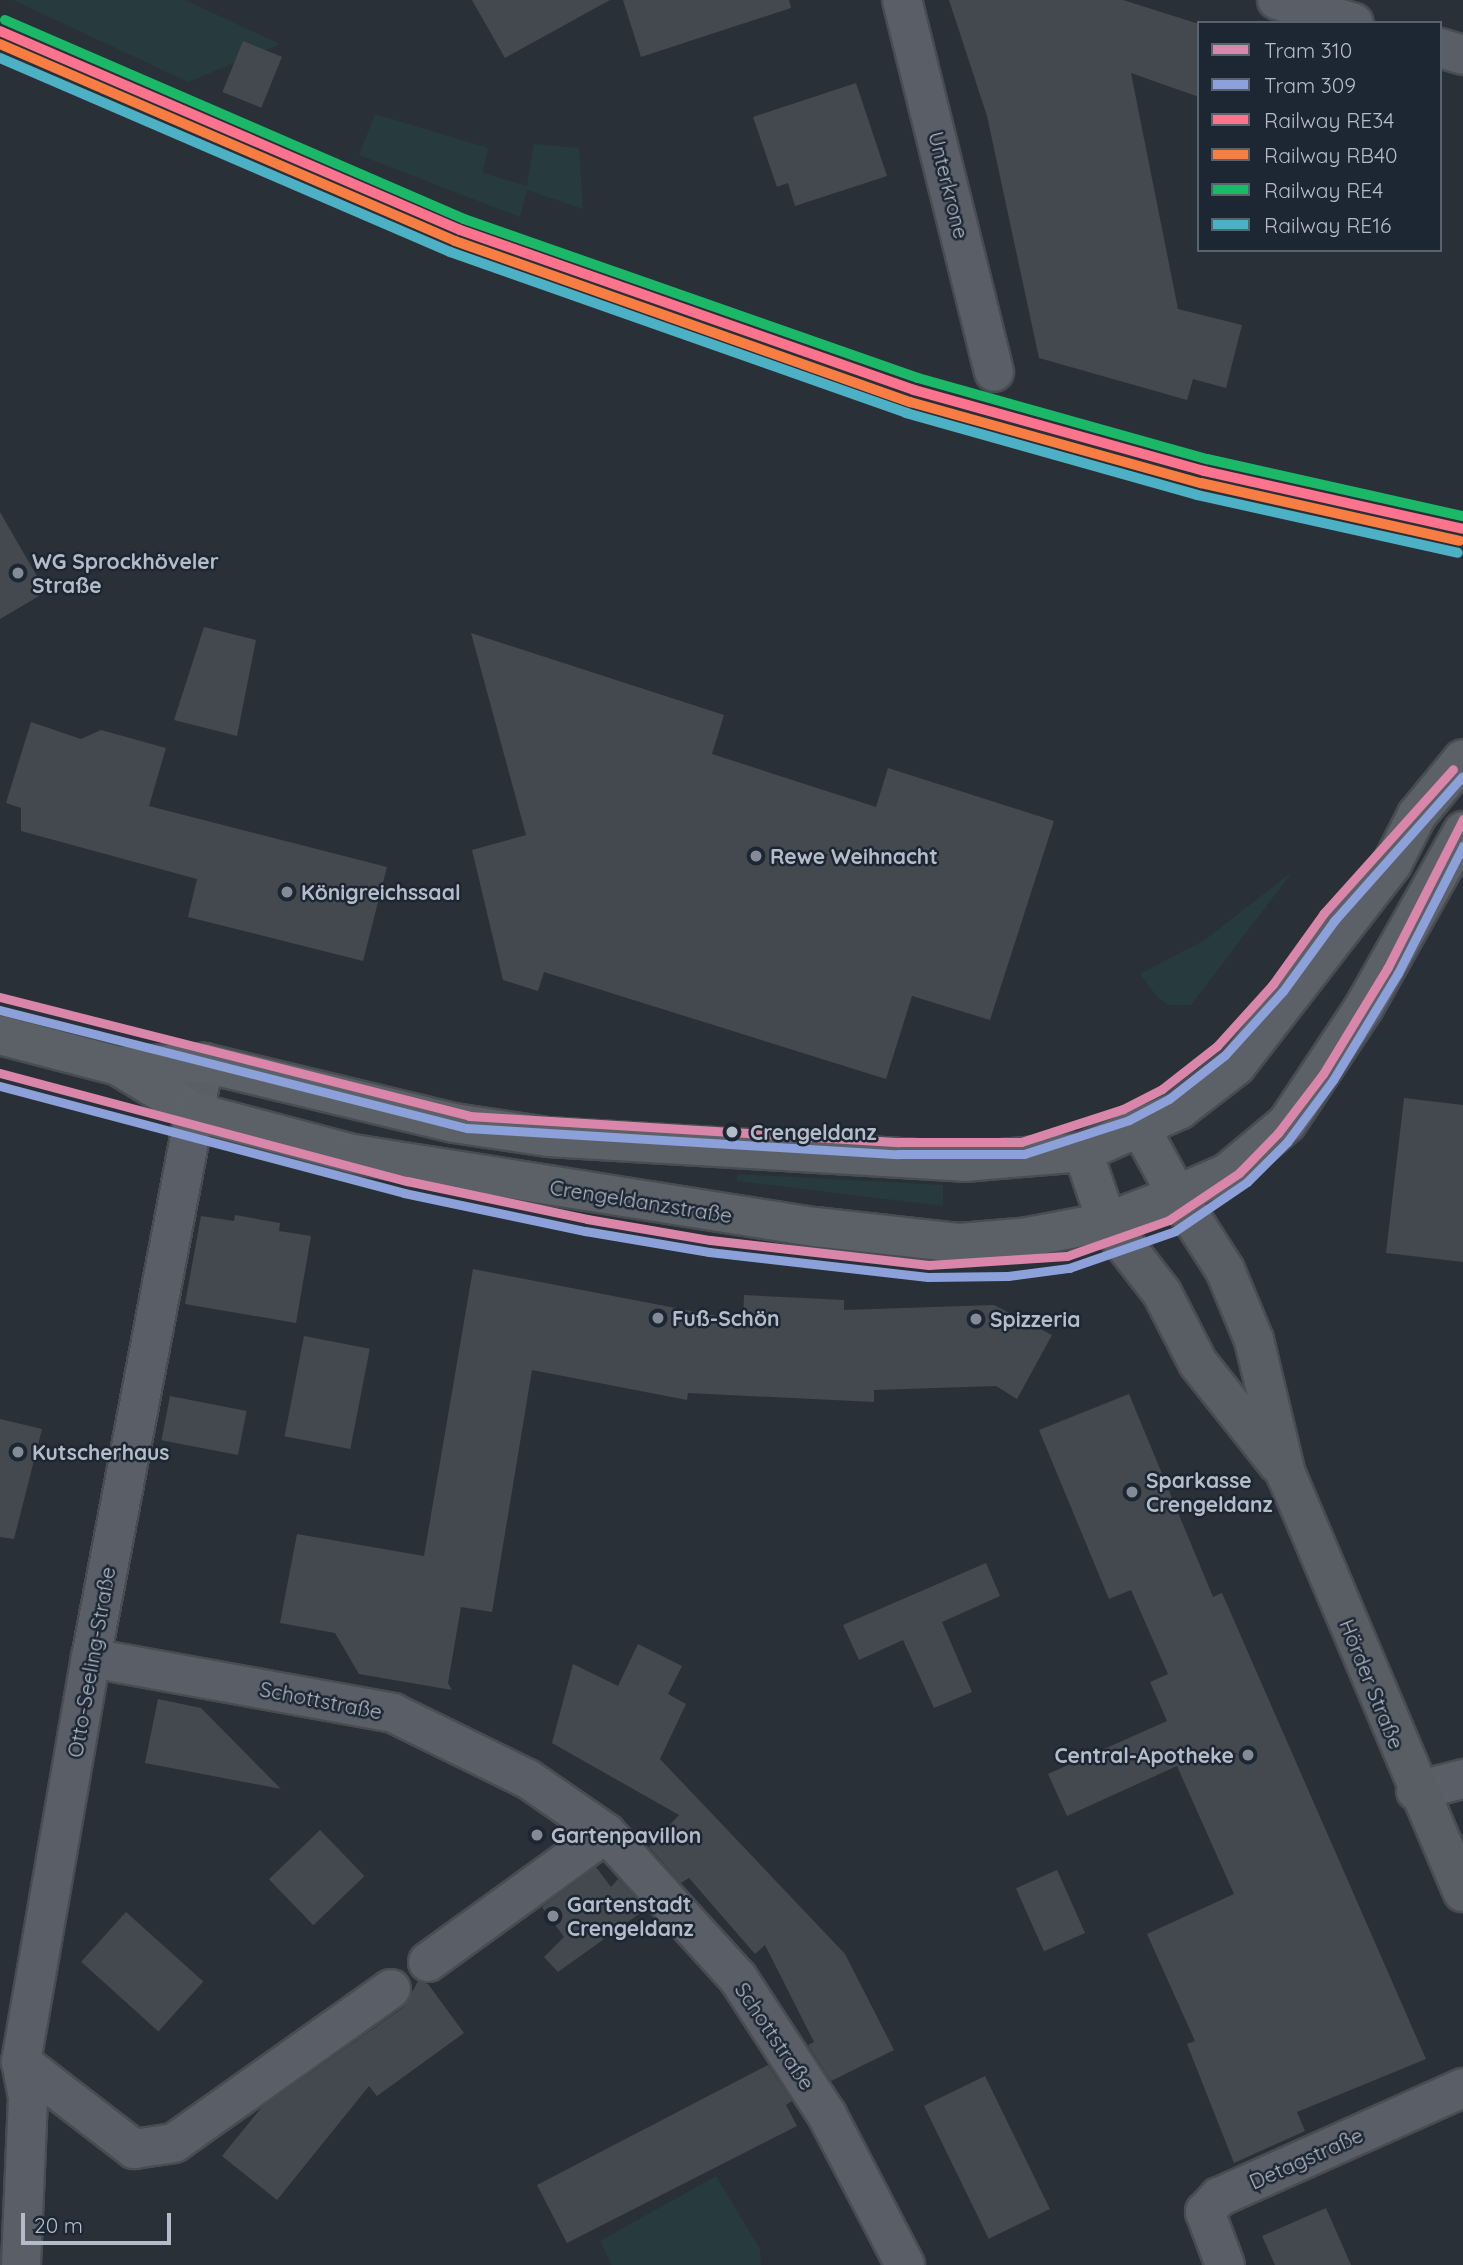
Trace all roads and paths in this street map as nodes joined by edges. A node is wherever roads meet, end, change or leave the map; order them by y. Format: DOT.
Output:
graph roads {
  1 [pos="902,0"];
  2 [pos="1277,0"];
  3 [pos="1347,21"];
  4 [pos="1442,49"];
  5 [pos="1463,55"];
  6 [pos="994,372"];
  7 [pos="1463,759"];
  8 [pos="1463,831"];
  9 [pos="0,1035"];
  10 [pos="204,1063"];
  11 [pos="118,1066"];
  12 [pos="194,1112"];
  13 [pos="1141,1129"];
  14 [pos="1083,1152"];
  15 [pos="1177,1195"];
  16 [pos="1107,1222"];
  17 [pos="1286,1474"];
  18 [pos="91,1658"];
  19 [pos="1463,1779"];
  20 [pos="1416,1791"];
  21 [pos="607,1833"];
  22 [pos="1463,1892"];
  23 [pos="428,1962"];
  24 [pos="391,1989"];
  25 [pos="21,2062"];
  26 [pos="1463,2088"];
  27 [pos="20,2265"];
  28 [pos="905,2265"];
  29 [pos="1225,2265"];
  1 -- 6 [label="street, Unterkrone"];
  2 -- 3 [label="street"];
  4 -- 5 [label="street"];
  7 -- 13 [label="main road, Crengeldanzstraße"];
  8 -- 15 [label="main road, Crengeldanzstraße"];
  9 -- 11 [label="main road, Crengeldanzstraße"];
  10 -- 11 [label="main road, Crengeldanzstraße"];
  10 -- 12 [label="street, Otto-Seeling-Straße"];
  10 -- 14 [label="main road, Crengeldanzstraße"];
  11 -- 12 [label="main road, Crengeldanzstraße"];
  12 -- 16 [label="main road, Crengeldanzstraße"];
  12 -- 18 [label="street, Otto-Seeling-Straße"];
  13 -- 14 [label="main road, Crengeldanzstraße"];
  13 -- 15 [label="main road"];
  14 -- 16 [label="main road"];
  15 -- 16 [label="main road, Crengeldanzstraße"];
  15 -- 17 [label="main road, Hörder Straße"];
  16 -- 17 [label="main road, Hörder Straße"];
  17 -- 20 [label="main road, Hörder Straße"];
  18 -- 21 [label="street, Schottstraße"];
  18 -- 25 [label="street, Otto-Seeling-Straße"];
  19 -- 20 [label="street"];
  20 -- 22 [label="main road, Hörder Straße"];
  21 -- 23 [label="street"];
  21 -- 28 [label="street, Schottstraße"];
  24 -- 25 [label="street"];
  25 -- 27 [label="street, Otto-Seeling-Straße"];
  26 -- 29 [label="street, Detagstraße"];
}
